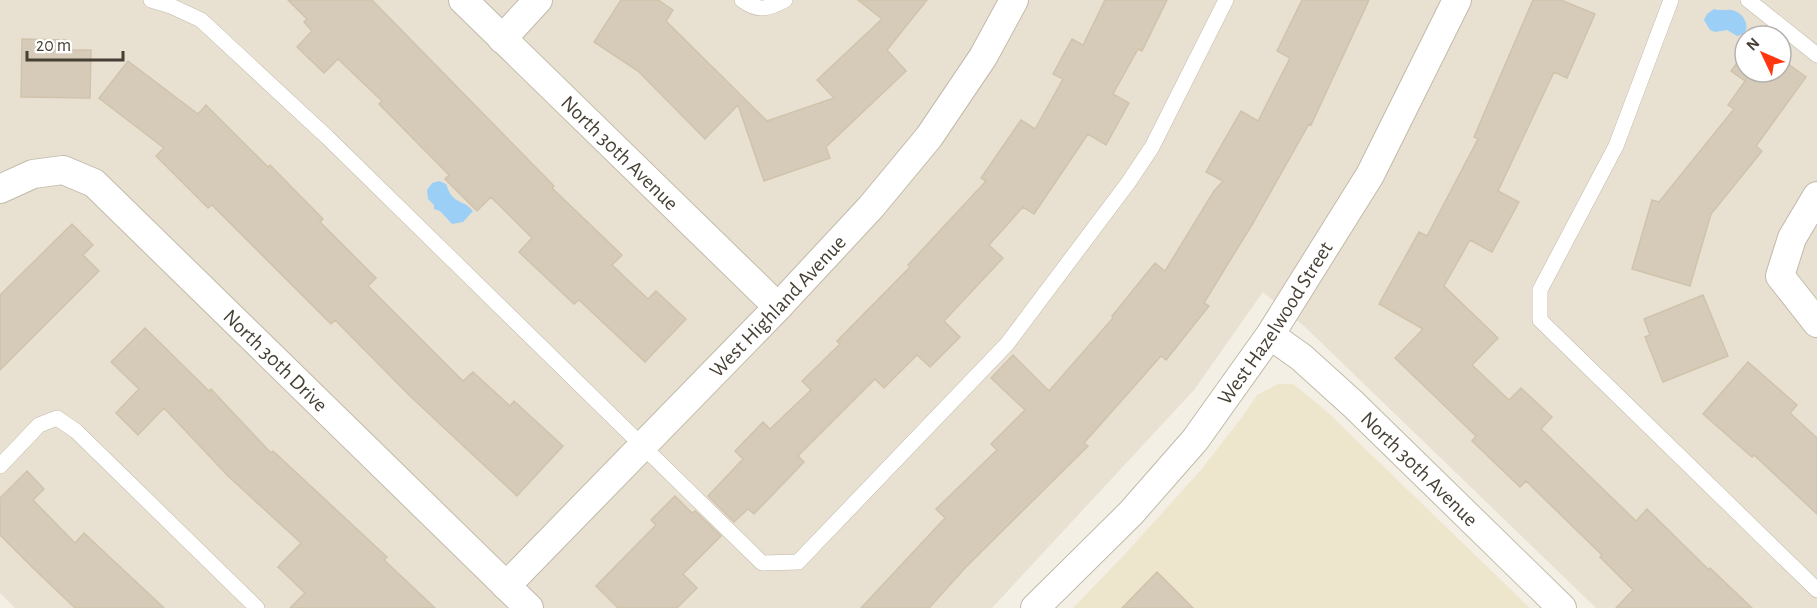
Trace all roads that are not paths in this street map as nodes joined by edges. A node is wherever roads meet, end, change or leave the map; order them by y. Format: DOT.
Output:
graph roads {
  1 [pos="151,0"];
  2 [pos="463,0"];
  3 [pos="538,0"];
  4 [pos="742,0"];
  5 [pos="785,0"];
  6 [pos="1014,0"];
  7 [pos="1226,0"];
  8 [pos="1457,0"];
  9 [pos="1671,0"];
  10 [pos="1748,0"];
  11 [pos="502,39"];
  12 [pos="1817,55"];
  13 [pos="0,189"];
  14 [pos="1817,196"];
  15 [pos="778,307"];
  16 [pos="1817,323"];
  17 [pos="1270,335"];
  18 [pos="642,446"];
  19 [pos="0,466"];
  20 [pos="506,586"];
  21 [pos="1817,590"];
  22 [pos="257,608"];
  23 [pos="529,608"];
  24 [pos="1035,608"];
  25 [pos="1562,608"];
  1 -- 18 [label="lane"];
  2 -- 11 [label="street, North 30th Avenue"];
  3 -- 11 [label="street"];
  4 -- 5 [label="lane"];
  6 -- 15 [label="street, West Highland Avenue"];
  7 -- 18 [label="lane"];
  8 -- 17 [label="street, West Hazelwood Street"];
  9 -- 21 [label="lane"];
  10 -- 12 [label="lane"];
  11 -- 15 [label="street, North 30th Avenue"];
  13 -- 20 [label="street, North 30th Drive"];
  14 -- 16 [label="street"];
  15 -- 18 [label="street, West Highland Avenue"];
  17 -- 24 [label="street, West Hazelwood Street"];
  17 -- 25 [label="street, North 30th Avenue"];
  18 -- 20 [label="street, West Highland Avenue"];
  19 -- 22 [label="lane"];
  20 -- 23 [label="street, North 30th Drive"];
}
